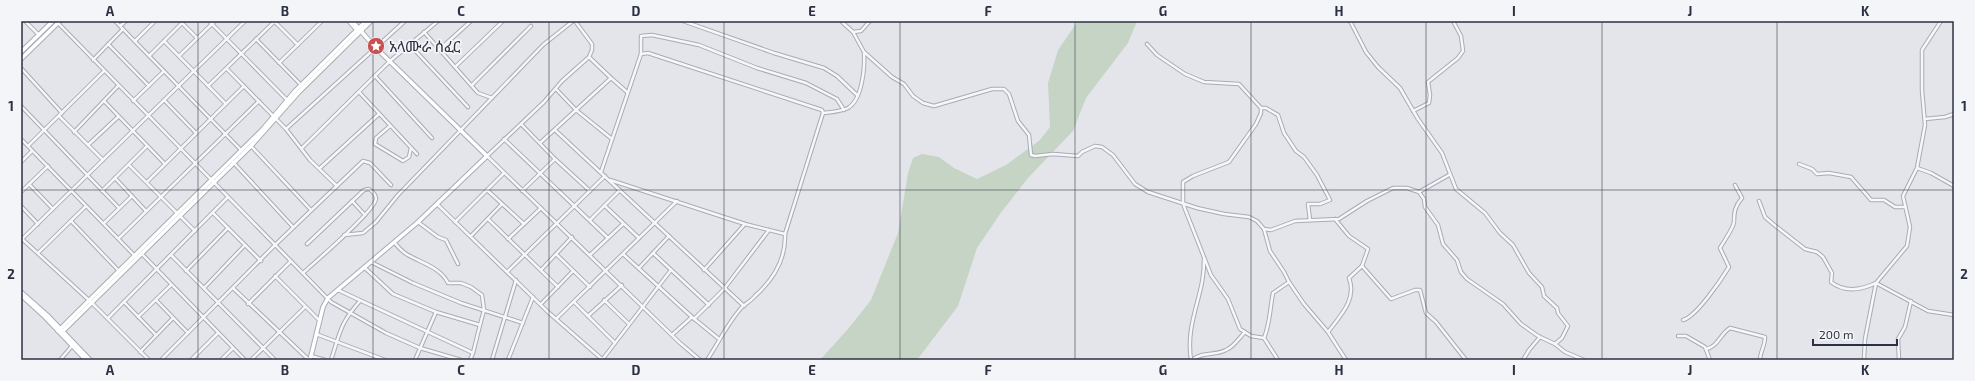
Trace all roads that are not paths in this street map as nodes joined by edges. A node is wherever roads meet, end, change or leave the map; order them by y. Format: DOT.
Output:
graph roads {
  1 [pos="25,21"];
  2 [pos="52,21"];
  3 [pos="115,21"];
  4 [pos="126,21"];
  5 [pos="155,21"];
  6 [pos="209,21"];
  7 [pos="215,21"];
  8 [pos="245,21"];
  9 [pos="275,21"];
  10 [pos="322,21"];
  11 [pos="348,21"];
  12 [pos="352,21"];
  13 [pos="366,21"];
  14 [pos="371,21"];
  15 [pos="405,21"];
  16 [pos="438,21"];
  17 [pos="471,21"];
  18 [pos="502,21"];
  19 [pos="574,21"];
  20 [pos="578,21"];
  21 [pos="684,21"];
  22 [pos="841,21"];
  23 [pos="870,21"];
  24 [pos="1350,21"];
  25 [pos="1453,21"];
  26 [pos="1940,21"];
  27 [pos="58,22"];
  28 [pos="181,22"];
  29 [pos="212,24"];
  30 [pos="578,25"];
  31 [pos="531,26"];
  32 [pos="122,28"];
  33 [pos="359,30"];
  34 [pos="424,32"];
  35 [pos="853,32"];
  36 [pos="38,35"];
  37 [pos="197,38"];
  38 [pos="226,39"];
  39 [pos="256,39"];
  40 [pos="135,41"];
  41 [pos="164,41"];
  42 [pos="108,44"];
  43 [pos="410,44"];
  44 [pos="1147,44"];
  45 [pos="298,45"];
  46 [pos="375,47"];
  47 [pos="440,49"];
  48 [pos="21,52"];
  49 [pos="864,52"];
  50 [pos="241,54"];
  51 [pos="641,54"];
  52 [pos="149,56"];
  53 [pos="179,56"];
  54 [pos="589,57"];
  55 [pos="21,59"];
  56 [pos="93,60"];
  57 [pos="390,61"];
  58 [pos="279,63"];
  59 [pos="455,67"];
  60 [pos="21,68"];
  61 [pos="227,68"];
  62 [pos="104,71"];
  63 [pos="164,71"];
  64 [pos="194,71"];
  65 [pos="375,76"];
  66 [pos="610,78"];
  67 [pos="472,85"];
  68 [pos="118,86"];
  69 [pos="149,86"];
  70 [pos="178,86"];
  71 [pos="208,86"];
  72 [pos="244,86"];
  73 [pos="302,87"];
  74 [pos="556,89"];
  75 [pos="359,92"];
  76 [pos="628,92"];
  77 [pos="857,95"];
  78 [pos="492,98"];
  79 [pos="164,100"];
  80 [pos="104,101"];
  81 [pos="133,101"];
  82 [pos="259,101"];
  83 [pos="289,102"];
  84 [pos="226,104"];
  85 [pos="21,106"];
  86 [pos="468,107"];
  87 [pos="1260,108"];
  88 [pos="576,110"];
  89 [pos="844,110"];
  90 [pos="1413,111"];
  91 [pos="62,113"];
  92 [pos="823,113"];
  93 [pos="379,114"];
  94 [pos="1954,114"];
  95 [pos="59,116"];
  96 [pos="118,116"];
  97 [pos="148,116"];
  98 [pos="275,118"];
  99 [pos="211,119"];
  100 [pos="1925,119"];
  101 [pos="521,124"];
  102 [pos="390,126"];
  103 [pos="286,129"];
  104 [pos="556,130"];
  105 [pos="44,131"];
  106 [pos="132,131"];
  107 [pos="461,131"];
  108 [pos="74,132"];
  109 [pos="196,133"];
  110 [pos="226,133"];
  111 [pos="432,138"];
  112 [pos="21,139"];
  113 [pos="504,139"];
  114 [pos="612,140"];
  115 [pos="540,144"];
  116 [pos="88,145"];
  117 [pos="28,146"];
  118 [pos="147,146"];
  119 [pos="251,146"];
  120 [pos="302,148"];
  121 [pos="411,148"];
  122 [pos="180,149"];
  123 [pos="241,150"];
  124 [pos="32,151"];
  125 [pos="417,154"];
  126 [pos="487,156"];
  127 [pos="555,159"];
  128 [pos="103,160"];
  129 [pos="232,161"];
  130 [pos="21,162"];
  131 [pos="129,164"];
  132 [pos="165,164"];
  133 [pos="195,164"];
  134 [pos="1799,164"];
  135 [pos="48,166"];
  136 [pos="320,168"];
  137 [pos="1917,168"];
  138 [pos="504,172"];
  139 [pos="601,172"];
  140 [pos="540,173"];
  141 [pos="87,175"];
  142 [pos="1449,175"];
  143 [pos="606,176"];
  144 [pos="115,178"];
  145 [pos="609,179"];
  146 [pos="212,181"];
  147 [pos="147,182"];
  148 [pos="29,184"];
  149 [pos="391,185"];
  150 [pos="1735,185"];
  151 [pos="337,186"];
  152 [pos="1954,186"];
  153 [pos="71,190"];
  154 [pos="487,190"];
  155 [pos="620,190"];
  156 [pos="102,191"];
  157 [pos="522,191"];
  158 [pos="590,191"];
  159 [pos="21,192"];
  160 [pos="1419,192"];
  161 [pos="132,196"];
  162 [pos="161,197"];
  163 [pos="228,198"];
  164 [pos="352,201"];
  165 [pos="677,201"];
  166 [pos="1759,201"];
  167 [pos="1183,203"];
  168 [pos="438,204"];
  169 [pos="502,204"];
  170 [pos="21,206"];
  171 [pos="86,206"];
  172 [pos="575,206"];
  173 [pos="605,206"];
  174 [pos="1905,207"];
  175 [pos="119,208"];
  176 [pos="541,208"];
  177 [pos="53,209"];
  178 [pos="311,210"];
  179 [pos="146,211"];
  180 [pos="213,213"];
  181 [pos="178,214"];
  182 [pos="365,215"];
  183 [pos="488,219"];
  184 [pos="1335,219"];
  185 [pos="590,220"];
  186 [pos="1310,220"];
  187 [pos="71,221"];
  188 [pos="418,222"];
  189 [pos="455,222"];
  190 [pos="104,223"];
  191 [pos="557,223"];
  192 [pos="655,223"];
  193 [pos="38,224"];
  194 [pos="524,224"];
  195 [pos="623,224"];
  196 [pos="746,224"];
  197 [pos="293,227"];
  198 [pos="228,228"];
  199 [pos="1264,229"];
  200 [pos="769,230"];
  201 [pos="195,231"];
  202 [pos="785,234"];
  203 [pos="344,235"];
  204 [pos="470,236"];
  205 [pos="669,236"];
  206 [pos="572,237"];
  207 [pos="119,238"];
  208 [pos="608,238"];
  209 [pos="639,238"];
  210 [pos="21,239"];
  211 [pos="508,239"];
  212 [pos="394,242"];
  213 [pos="307,244"];
  214 [pos="245,245"];
  215 [pos="275,245"];
  216 [pos="139,252"];
  217 [pos="38,253"];
  218 [pos="653,253"];
  219 [pos="556,254"];
  220 [pos="623,254"];
  221 [pos="171,255"];
  222 [pos="525,255"];
  223 [pos="590,255"];
  224 [pos="135,256"];
  225 [pos="1204,257"];
  226 [pos="260,261"];
  227 [pos="291,261"];
  228 [pos="371,262"];
  229 [pos="458,264"];
  230 [pos="1362,266"];
  231 [pos="364,268"];
  232 [pos="639,268"];
  233 [pos="118,270"];
  234 [pos="156,270"];
  235 [pos="541,270"];
  236 [pos="606,270"];
  237 [pos="671,270"];
  238 [pos="704,270"];
  239 [pos="186,271"];
  240 [pos="508,271"];
  241 [pos="573,271"];
  242 [pos="303,273"];
  243 [pos="275,276"];
  244 [pos="516,280"];
  245 [pos="1289,282"];
  246 [pos="1876,283"];
  247 [pos="171,285"];
  248 [pos="622,285"];
  249 [pos="657,286"];
  250 [pos="558,287"];
  251 [pos="590,287"];
  252 [pos="204,288"];
  253 [pos="233,288"];
  254 [pos="724,289"];
  255 [pos="338,290"];
  256 [pos="21,292"];
  257 [pos="21,295"];
  258 [pos="533,297"];
  259 [pos="328,298"];
  260 [pos="90,300"];
  261 [pos="156,300"];
  262 [pos="604,300"];
  263 [pos="360,301"];
  264 [pos="1911,301"];
  265 [pos="124,302"];
  266 [pos="574,302"];
  267 [pos="218,303"];
  268 [pos="248,304"];
  269 [pos="541,304"];
  270 [pos="709,305"];
  271 [pos="643,306"];
  272 [pos="744,306"];
  273 [pos="305,307"];
  274 [pos="484,310"];
  275 [pos="349,312"];
  276 [pos="436,312"];
  277 [pos="1954,315"];
  278 [pos="505,316"];
  279 [pos="588,316"];
  280 [pos="138,317"];
  281 [pos="108,318"];
  282 [pos="173,318"];
  283 [pos="204,318"];
  284 [pos="557,318"];
  285 [pos="693,318"];
  286 [pos="319,320"];
  287 [pos="1683,320"];
  288 [pos="522,323"];
  289 [pos="629,324"];
  290 [pos="480,325"];
  291 [pos="60,331"];
  292 [pos="427,332"];
  293 [pos="1245,332"];
  294 [pos="1328,332"];
  295 [pos="188,333"];
  296 [pos="218,333"];
  297 [pos="278,333"];
  298 [pos="316,334"];
  299 [pos="672,334"];
  300 [pos="156,335"];
  301 [pos="1678,336"];
  302 [pos="1540,337"];
  303 [pos="1264,338"];
  304 [pos="719,339"];
  305 [pos="338,341"];
  306 [pos="615,343"];
  307 [pos="1555,344"];
  308 [pos="72,346"];
  309 [pos="233,348"];
  310 [pos="263,348"];
  311 [pos="420,348"];
  312 [pos="1706,349"];
  313 [pos="140,352"];
  314 [pos="473,353"];
  315 [pos="311,356"];
  316 [pos="1462,356"];
  317 [pos="60,360"];
  318 [pos="86,360"];
  319 [pos="90,360"];
  320 [pos="149,360"];
  321 [pos="161,360"];
  322 [pos="191,360"];
  323 [pos="221,360"];
  324 [pos="245,360"];
  325 [pos="251,360"];
  326 [pos="275,360"];
  327 [pos="309,360"];
  328 [pos="325,360"];
  329 [pos="331,360"];
  330 [pos="385,360"];
  331 [pos="415,360"];
  332 [pos="461,360"];
  333 [pos="470,360"];
  334 [pos="492,360"];
  335 [pos="508,360"];
  336 [pos="602,360"];
  337 [pos="700,360"];
  338 [pos="707,360"];
  339 [pos="1192,360"];
  340 [pos="1278,360"];
  341 [pos="1346,360"];
  342 [pos="1459,360"];
  343 [pos="1466,360"];
  344 [pos="1523,360"];
  345 [pos="1584,360"];
  346 [pos="1710,360"];
  347 [pos="1760,360"];
  348 [pos="1864,360"];
  349 [pos="1899,360"];
  1 -- 36 [label="street"];
  2 -- 36 [label="street"];
  3 -- 32 [label="street"];
  4 -- 32 [label="street"];
  5 -- 40 [label="street"];
  6 -- 29 [label="street"];
  7 -- 29 [label="street"];
  8 -- 38 [label="street"];
  9 -- 39 [label="street"];
  9 -- 45 [label="street"];
  10 -- 45 [label="street"];
  11 -- 33 [label="street"];
  12 -- 33 [label="street"];
  13 -- 33 [label="street"];
  14 -- 33 [label="street"];
  15 -- 46 [label="street"];
  16 -- 34 [label="street"];
  17 -- 47 [label="street"];
  18 -- 59 [label="street"];
  19 -- 30 [label="street"];
  19 -- 78 [label="street"];
  20 -- 30 [label="street"];
  21 -- 77 [label="street"];
  22 -- 35 [label="street"];
  23 -- 35 [label="street"];
  24 -- 90 [label="street"];
  25 -- 90 [label="street"];
  26 -- 100 [label="street"];
  27 -- 55 [label="street"];
  27 -- 56 [label="street"];
  28 -- 37 [label="street"];
  28 -- 41 [label="street"];
  29 -- 37 [label="street"];
  29 -- 38 [label="street"];
  30 -- 54 [label="street"];
  31 -- 67 [label="street"];
  32 -- 40 [label="street"];
  32 -- 42 [label="street"];
  33 -- 46 [label="street"];
  33 -- 73 [label="street"];
  34 -- 43 [label="street"];
  34 -- 47 [label="street"];
  35 -- 49 [label="street"];
  36 -- 48 [label="street"];
  37 -- 53 [label="street"];
  38 -- 50 [label="street"];
  38 -- 64 [label="street"];
  39 -- 50 [label="street"];
  39 -- 58 [label="street"];
  40 -- 52 [label="street"];
  41 -- 52 [label="street"];
  41 -- 53 [label="street"];
  42 -- 56 [label="street"];
  42 -- 69 [label="street"];
  43 -- 57 [label="street"];
  43 -- 86 [label="street"];
  44 -- 87 [label="street"];
  45 -- 58 [label="street"];
  46 -- 57 [label="street"];
  46 -- 103 [label="street"];
  47 -- 59 [label="street"];
  49 -- 77 [label="street"];
  49 -- 167 [label="street"];
  50 -- 61 [label="street"];
  50 -- 83 [label="street"];
  51 -- 76 [label="street"];
  51 -- 89 [label="street"];
  51 -- 92 [label="street"];
  52 -- 63 [label="street"];
  53 -- 64 [label="street"];
  54 -- 66 [label="street"];
  54 -- 74 [label="street"];
  56 -- 62 [label="street"];
  57 -- 65 [label="street"];
  57 -- 107 [label="street"];
  58 -- 73 [label="street"];
  59 -- 67 [label="street"];
  60 -- 91 [label="street"];
  61 -- 71 [label="street"];
  61 -- 72 [label="street"];
  62 -- 68 [label="street"];
  62 -- 91 [label="street"];
  63 -- 69 [label="street"];
  63 -- 70 [label="street"];
  64 -- 70 [label="street"];
  64 -- 71 [label="street"];
  65 -- 75 [label="street"];
  65 -- 111 [label="street"];
  66 -- 76 [label="street"];
  66 -- 88 [label="street"];
  67 -- 78 [label="street"];
  68 -- 80 [label="street"];
  68 -- 81 [label="street"];
  69 -- 81 [label="street"];
  70 -- 79 [label="street"];
  70 -- 99 [label="street"];
  71 -- 84 [label="street"];
  72 -- 82 [label="street"];
  72 -- 84 [label="street"];
  73 -- 83 [label="street"];
  74 -- 88 [label="street"];
  74 -- 101 [label="street"];
  75 -- 93 [label="street"];
  75 -- 120 [label="street"];
  76 -- 114 [label="street"];
  77 -- 89 [label="street"];
  78 -- 107 [label="street"];
  79 -- 97 [label="street"];
  79 -- 109 [label="street"];
  80 -- 96 [label="street"];
  80 -- 108 [label="street"];
  81 -- 97 [label="street"];
  82 -- 98 [label="street"];
  82 -- 110 [label="street"];
  83 -- 98 [label="street"];
  84 -- 99 [label="street"];
  85 -- 105 [label="street"];
  87 -- 167 [label="street"];
  87 -- 186 [label="street"];
  88 -- 104 [label="street"];
  88 -- 114 [label="street"];
  89 -- 92 [label="street"];
  90 -- 142 [label="street"];
  91 -- 95 [label="street"];
  92 -- 202 [label="street"];
  93 -- 102 [label="street"];
  93 -- 136 [label="street"];
  94 -- 100 [label="street"];
  95 -- 105 [label="street"];
  95 -- 108 [label="street"];
  96 -- 106 [label="street"];
  96 -- 116 [label="street"];
  97 -- 106 [label="street"];
  97 -- 122 [label="street"];
  98 -- 103 [label="street"];
  98 -- 119 [label="street"];
  98 -- 123 [label="street"];
  99 -- 109 [label="street"];
  99 -- 110 [label="street"];
  100 -- 137 [label="street"];
  101 -- 113 [label="street"];
  101 -- 115 [label="street"];
  102 -- 121 [label="street"];
  102 -- 121 [label="street"];
  103 -- 120 [label="street"];
  104 -- 115 [label="street"];
  104 -- 139 [label="street"];
  105 -- 117 [label="street"];
  105 -- 141 [label="street"];
  106 -- 118 [label="street"];
  106 -- 128 [label="street"];
  107 -- 126 [label="street"];
  107 -- 203 [label="street"];
  108 -- 116 [label="street"];
  109 -- 122 [label="street"];
  110 -- 123 [label="street"];
  110 -- 133 [label="street"];
  112 -- 117 [label="street"];
  113 -- 126 [label="street"];
  113 -- 140 [label="street"];
  114 -- 139 [label="street"];
  115 -- 127 [label="street"];
  116 -- 128 [label="street"];
  117 -- 124 [label="street"];
  118 -- 131 [label="street"];
  118 -- 132 [label="street"];
  119 -- 129 [label="street"];
  119 -- 178 [label="street"];
  120 -- 136 [label="street"];
  121 -- 125 [label="street"];
  122 -- 132 [label="street"];
  122 -- 133 [label="street"];
  123 -- 129 [label="street"];
  124 -- 130 [label="street"];
  124 -- 135 [label="street"];
  126 -- 138 [label="street"];
  126 -- 168 [label="street"];
  127 -- 140 [label="street"];
  127 -- 158 [label="street"];
  128 -- 141 [label="street"];
  129 -- 146 [label="street"];
  129 -- 197 [label="street"];
  131 -- 144 [label="street"];
  131 -- 147 [label="street"];
  132 -- 147 [label="street"];
  133 -- 146 [label="street"];
  133 -- 162 [label="street"];
  134 -- 174 [label="street"];
  135 -- 148 [label="street"];
  135 -- 153 [label="street"];
  136 -- 151 [label="street"];
  137 -- 152 [label="street"];
  137 -- 174 [label="street"];
  138 -- 154 [label="street"];
  138 -- 157 [label="street"];
  139 -- 143 [label="street"];
  140 -- 157 [label="street"];
  140 -- 172 [label="street"];
  141 -- 153 [label="street"];
  141 -- 156 [label="street"];
  142 -- 160 [label="street"];
  142 -- 307 [label="street"];
  143 -- 145 [label="street"];
  143 -- 158 [label="street"];
  144 -- 156 [label="street"];
  144 -- 161 [label="street"];
  145 -- 155 [label="street"];
  145 -- 165 [label="street"];
  146 -- 163 [label="street"];
  146 -- 181 [label="street"];
  147 -- 162 [label="street"];
  148 -- 159 [label="street"];
  148 -- 177 [label="street"];
  149 -- 151 [label="street"];
  150 -- 287 [label="street"];
  151 -- 178 [label="street"];
  153 -- 171 [label="street"];
  153 -- 177 [label="street"];
  154 -- 169 [label="street"];
  154 -- 189 [label="street"];
  155 -- 173 [label="street"];
  155 -- 192 [label="street"];
  156 -- 175 [label="street"];
  157 -- 176 [label="street"];
  158 -- 172 [label="street"];
  160 -- 184 [label="street"];
  160 -- 302 [label="street"];
  161 -- 175 [label="street"];
  161 -- 179 [label="street"];
  162 -- 179 [label="street"];
  162 -- 181 [label="street"];
  163 -- 180 [label="street"];
  163 -- 215 [label="street"];
  164 -- 182 [label="street"];
  164 -- 182 [label="street"];
  164 -- 213 [label="street"];
  165 -- 192 [label="street"];
  165 -- 196 [label="street"];
  166 -- 246 [label="street"];
  167 -- 199 [label="street"];
  167 -- 225 [label="street"];
  168 -- 188 [label="street"];
  168 -- 189 [label="street"];
  169 -- 183 [label="street"];
  169 -- 194 [label="street"];
  170 -- 193 [label="street"];
  171 -- 187 [label="street"];
  171 -- 190 [label="street"];
  172 -- 185 [label="street"];
  172 -- 191 [label="street"];
  173 -- 185 [label="street"];
  173 -- 195 [label="street"];
  174 -- 246 [label="street"];
  175 -- 190 [label="street"];
  176 -- 191 [label="street"];
  176 -- 194 [label="street"];
  177 -- 193 [label="street"];
  178 -- 197 [label="street"];
  179 -- 207 [label="street"];
  180 -- 198 [label="street"];
  180 -- 201 [label="street"];
  181 -- 201 [label="street"];
  181 -- 216 [label="street"];
  182 -- 203 [label="street"];
  183 -- 204 [label="street"];
  183 -- 211 [label="street"];
  184 -- 186 [label="street"];
  184 -- 230 [label="street"];
  185 -- 208 [label="street"];
  186 -- 199 [label="street"];
  187 -- 217 [label="street"];
  187 -- 233 [label="street"];
  188 -- 212 [label="street"];
  188 -- 229 [label="street"];
  189 -- 204 [label="street"];
  190 -- 207 [label="street"];
  191 -- 206 [label="street"];
  191 -- 222 [label="street"];
  192 -- 205 [label="street"];
  192 -- 209 [label="street"];
  193 -- 210 [label="street"];
  194 -- 211 [label="street"];
  195 -- 208 [label="street"];
  195 -- 209 [label="street"];
  196 -- 200 [label="street"];
  196 -- 238 [label="street"];
  197 -- 215 [label="street"];
  198 -- 214 [label="street"];
  198 -- 239 [label="street"];
  199 -- 245 [label="street"];
  200 -- 202 [label="street"];
  200 -- 254 [label="street"];
  201 -- 221 [label="street"];
  202 -- 272 [label="street"];
  203 -- 242 [label="street"];
  204 -- 240 [label="street"];
  205 -- 218 [label="street"];
  205 -- 238 [label="street"];
  206 -- 219 [label="street"];
  206 -- 223 [label="street"];
  207 -- 224 [label="street"];
  208 -- 223 [label="street"];
  209 -- 220 [label="street"];
  210 -- 217 [label="street"];
  211 -- 222 [label="street"];
  212 -- 228 [label="street"];
  212 -- 274 [label="street"];
  214 -- 226 [label="street"];
  214 -- 252 [label="street"];
  215 -- 226 [label="street"];
  215 -- 227 [label="street"];
  216 -- 224 [label="street"];
  216 -- 234 [label="street"];
  217 -- 260 [label="street"];
  218 -- 232 [label="street"];
  218 -- 237 [label="street"];
  219 -- 235 [label="street"];
  219 -- 241 [label="street"];
  220 -- 232 [label="street"];
  220 -- 236 [label="street"];
  221 -- 234 [label="street"];
  221 -- 239 [label="street"];
  222 -- 235 [label="street"];
  222 -- 240 [label="street"];
  223 -- 236 [label="street"];
  224 -- 233 [label="street"];
  224 -- 260 [label="street"];
  225 -- 293 [label="street"];
  225 -- 339 [label="street"];
  226 -- 253 [label="street"];
  227 -- 242 [label="street"];
  227 -- 243 [label="street"];
  228 -- 231 [label="street"];
  228 -- 274 [label="street"];
  230 -- 294 [label="street"];
  230 -- 316 [label="street"];
  231 -- 255 [label="street"];
  231 -- 276 [label="street"];
  232 -- 249 [label="street"];
  233 -- 260 [label="street"];
  234 -- 247 [label="street"];
  234 -- 265 [label="street"];
  235 -- 250 [label="street"];
  236 -- 248 [label="street"];
  236 -- 251 [label="street"];
  237 -- 249 [label="street"];
  237 -- 270 [label="street"];
  238 -- 254 [label="street"];
  239 -- 252 [label="street"];
  240 -- 244 [label="street"];
  241 -- 250 [label="street"];
  241 -- 251 [label="street"];
  242 -- 259 [label="street"];
  243 -- 268 [label="street"];
  243 -- 273 [label="street"];
  244 -- 258 [label="street"];
  244 -- 278 [label="street"];
  245 -- 294 [label="street"];
  245 -- 303 [label="street"];
  246 -- 264 [label="street"];
  246 -- 348 [label="street"];
  247 -- 261 [label="street"];
  247 -- 283 [label="street"];
  248 -- 262 [label="street"];
  248 -- 271 [label="street"];
  249 -- 271 [label="street"];
  249 -- 285 [label="street"];
  250 -- 269 [label="street"];
  251 -- 266 [label="street"];
  252 -- 267 [label="street"];
  253 -- 267 [label="street"];
  253 -- 268 [label="street"];
  254 -- 270 [label="street"];
  254 -- 272 [label="street"];
  255 -- 259 [label="street"];
  255 -- 263 [label="street"];
  256 -- 291 [label="street"];
  257 -- 291 [label="street"];
  258 -- 269 [label="street"];
  258 -- 288 [label="street"];
  259 -- 275 [label="street"];
  259 -- 286 [label="street"];
  260 -- 281 [label="street"];
  260 -- 291 [label="street"];
  261 -- 280 [label="street"];
  261 -- 282 [label="street"];
  262 -- 279 [label="street"];
  262 -- 289 [label="street"];
  263 -- 275 [label="street"];
  263 -- 292 [label="street"];
  264 -- 277 [label="street"];
  264 -- 349 [label="street"];
  265 -- 280 [label="street"];
  265 -- 281 [label="street"];
  266 -- 279 [label="street"];
  266 -- 284 [label="street"];
  267 -- 283 [label="street"];
  267 -- 310 [label="street"];
  268 -- 297 [label="street"];
  269 -- 284 [label="street"];
  270 -- 285 [label="street"];
  271 -- 289 [label="street"];
  271 -- 299 [label="street"];
  272 -- 304 [label="street"];
  273 -- 286 [label="street"];
  273 -- 297 [label="street"];
  274 -- 278 [label="street"];
  274 -- 290 [label="street"];
  275 -- 305 [label="street"];
  275 -- 311 [label="street"];
  276 -- 290 [label="street"];
  276 -- 292 [label="street"];
  278 -- 288 [label="street"];
  278 -- 334 [label="street"];
  279 -- 306 [label="street"];
  280 -- 300 [label="street"];
  281 -- 313 [label="street"];
  282 -- 295 [label="street"];
  282 -- 300 [label="street"];
  283 -- 295 [label="street"];
  283 -- 296 [label="street"];
  284 -- 336 [label="street"];
  285 -- 299 [label="street"];
  285 -- 304 [label="street"];
  286 -- 298 [label="street"];
  288 -- 335 [label="street"];
  289 -- 306 [label="street"];
  290 -- 314 [label="street"];
  291 -- 308 [label="street"];
  291 -- 319 [label="street"];
  292 -- 311 [label="street"];
  292 -- 314 [label="street"];
  293 -- 303 [label="street"];
  293 -- 339 [label="street"];
  294 -- 341 [label="street"];
  295 -- 321 [label="street"];
  296 -- 309 [label="street"];
  296 -- 322 [label="street"];
  297 -- 310 [label="street"];
  297 -- 327 [label="street"];
  298 -- 305 [label="street"];
  298 -- 315 [label="street"];
  299 -- 337 [label="street"];
  300 -- 313 [label="street"];
  301 -- 312 [label="street"];
  302 -- 307 [label="street"];
  302 -- 344 [label="street"];
  303 -- 340 [label="street"];
  304 -- 338 [label="street"];
  305 -- 329 [label="street"];
  305 -- 330 [label="street"];
  306 -- 336 [label="street"];
  307 -- 345 [label="street"];
  308 -- 317 [label="street"];
  308 -- 318 [label="street"];
  309 -- 323 [label="street"];
  309 -- 324 [label="street"];
  310 -- 325 [label="street"];
  310 -- 326 [label="street"];
  311 -- 331 [label="street"];
  311 -- 332 [label="street"];
  312 -- 346 [label="street"];
  312 -- 347 [label="street"];
  313 -- 320 [label="street"];
  314 -- 333 [label="street"];
  315 -- 327 [label="street"];
  315 -- 328 [label="street"];
  316 -- 342 [label="street"];
  316 -- 343 [label="street"];
}
